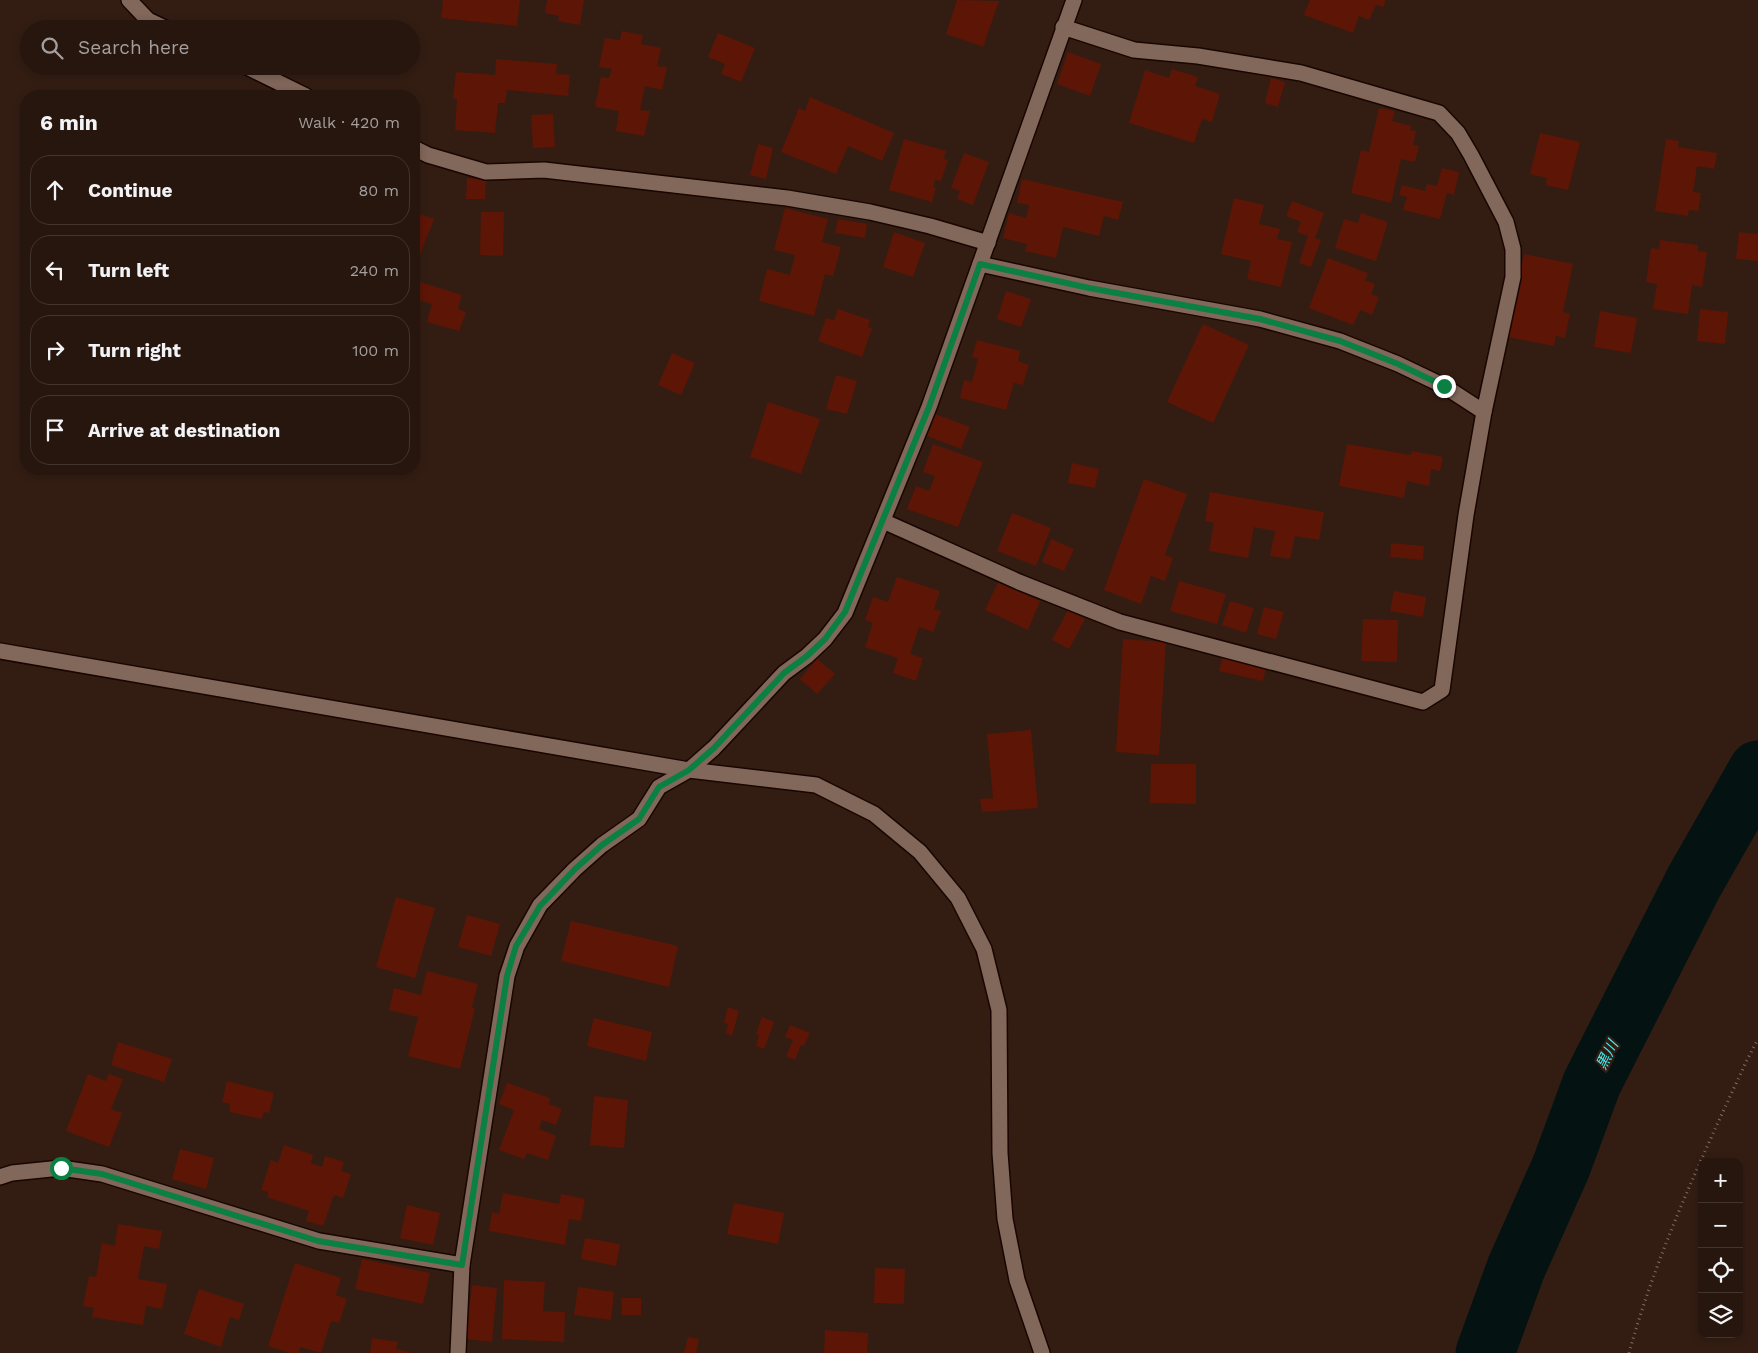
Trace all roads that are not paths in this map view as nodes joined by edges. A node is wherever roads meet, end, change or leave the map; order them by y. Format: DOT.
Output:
graph roads {
  1 [pos="129,0"];
  2 [pos="1074,0"];
  3 [pos="148,20"];
  4 [pos="1063,27"];
  5 [pos="263,75"];
  6 [pos="294,90"];
  7 [pos="420,151"];
  8 [pos="988,243"];
  9 [pos="980,264"];
  10 [pos="1484,412"];
  11 [pos="883,522"];
  12 [pos="0,651"];
  13 [pos="689,770"];
  14 [pos="0,1177"];
  15 [pos="462,1265"];
  16 [pos="458,1353"];
  17 [pos="1042,1353"];
  1 -- 3 [label="street"];
  2 -- 4 [label="street"];
  4 -- 8 [label="street"];
  4 -- 10 [label="street"];
  5 -- 6 [label="street"];
  7 -- 8 [label="street"];
  8 -- 9 [label="street"];
  9 -- 10 [label="street"];
  9 -- 11 [label="street"];
  10 -- 11 [label="street"];
  11 -- 13 [label="street"];
  12 -- 13 [label="street"];
  13 -- 15 [label="street"];
  13 -- 17 [label="street"];
  14 -- 15 [label="street"];
  15 -- 16 [label="street"];
}
